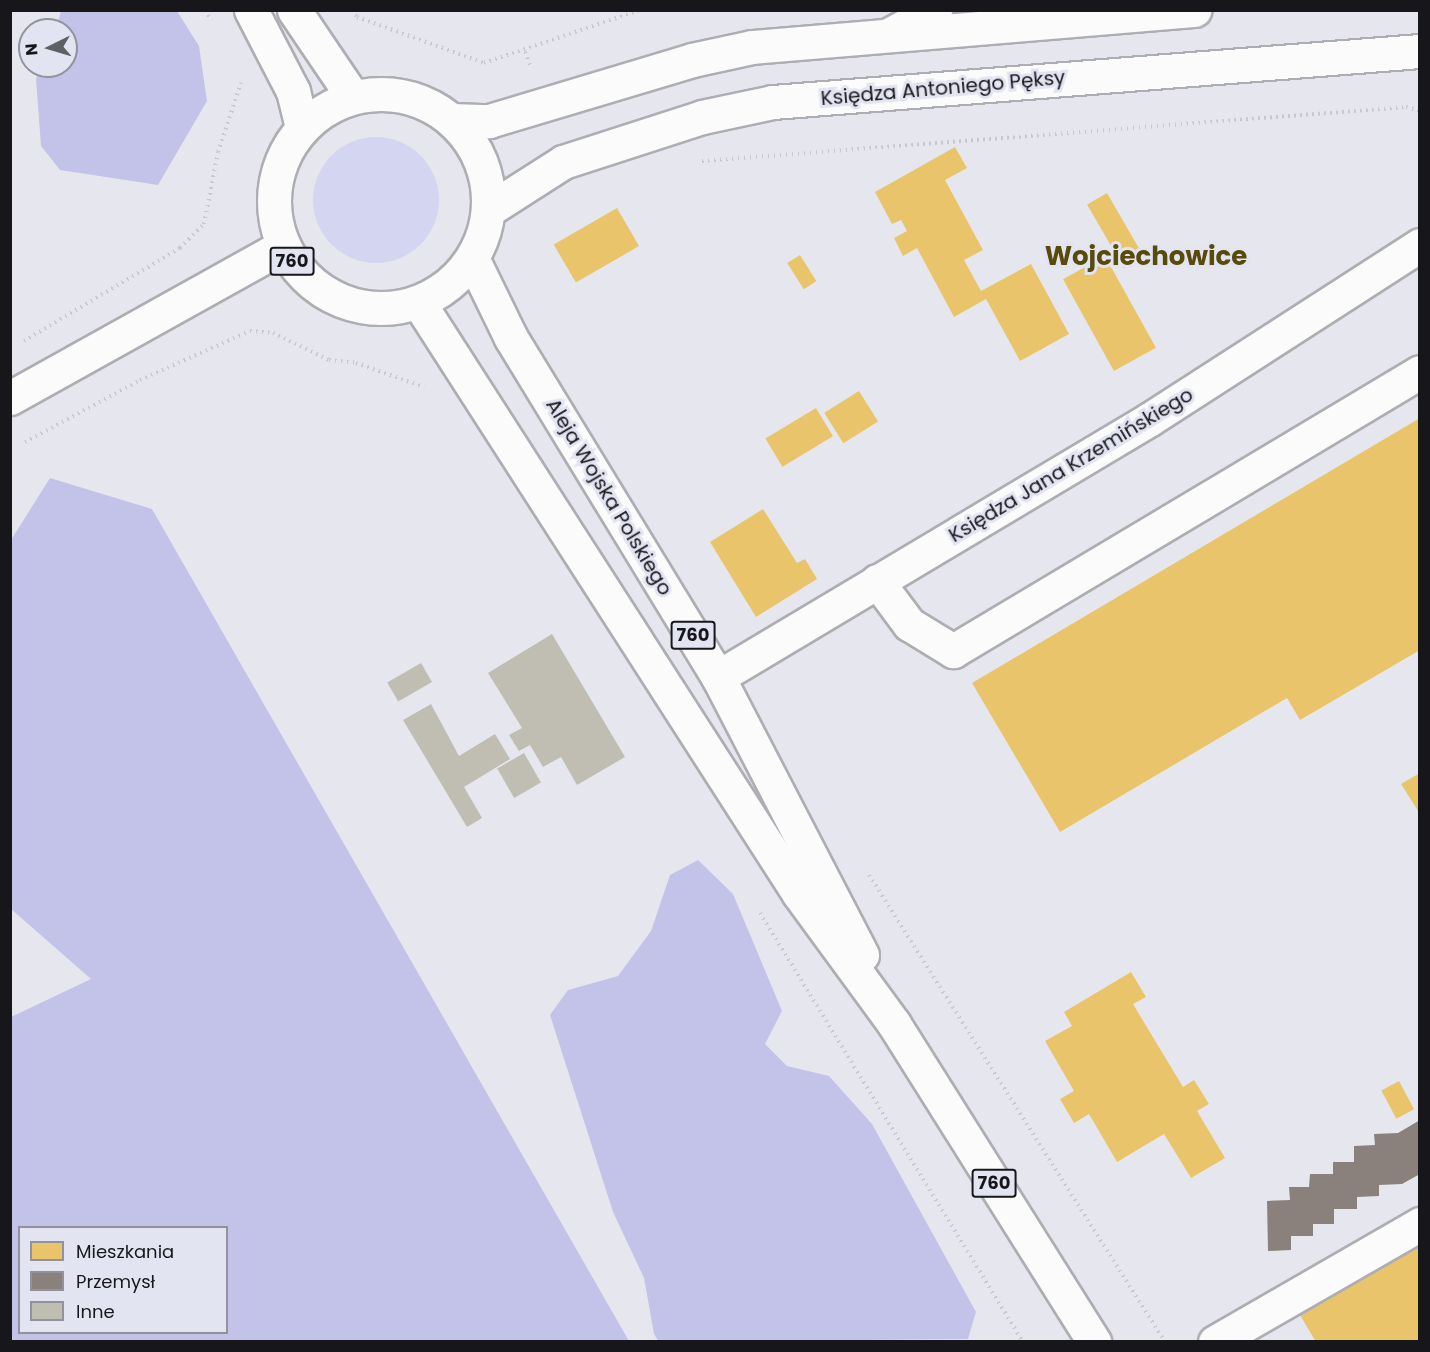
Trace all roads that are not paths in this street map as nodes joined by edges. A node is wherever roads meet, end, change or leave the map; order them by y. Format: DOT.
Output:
graph roads {
  1 [pos="251,10"];
  2 [pos="294,10"];
  3 [pos="935,10"];
  4 [pos="1194,10"];
  5 [pos="892,33"];
  6 [pos="1419,51"];
  7 [pos="353,97"];
  8 [pos="452,120"];
  9 [pos="302,128"];
  10 [pos="488,210"];
  11 [pos="283,246"];
  12 [pos="1419,246"];
  13 [pos="471,258"];
  14 [pos="418,303"];
  15 [pos="1419,372"];
  16 [pos="10,398"];
  17 [pos="877,581"];
  18 [pos="718,677"];
  19 [pos="894,1024"];
  20 [pos="1419,1224"];
  21 [pos="1094,1341"];
  22 [pos="1215,1341"];
  1 -- 9 [label="main road"];
  2 -- 7 [label="main road"];
  3 -- 5 [label="main road"];
  4 -- 5 [label="main road"];
  5 -- 8 [label="main road"];
  6 -- 10 [label="main road, Księdza Antoniego Pęksy"];
  7 -- 8 [label="main road, 760"];
  7 -- 9 [label="main road, 760"];
  8 -- 10 [label="main road, 760"];
  9 -- 11 [label="main road, 760"];
  10 -- 13 [label="main road, 760"];
  11 -- 14 [label="main road, 760"];
  11 -- 16 [label="main road"];
  12 -- 17 [label="main road, Księdza Jana Krzemińskiego"];
  13 -- 14 [label="main road, 760"];
  13 -- 18 [label="main road, Aleja Wojska Polskiego / 760"];
  14 -- 19 [label="main road, Aleja Wojska Polskiego / 760"];
  15 -- 17 [label="main road"];
  17 -- 18 [label="main road, Księdza Jana Krzemińskiego"];
  18 -- 19 [label="main road, Aleja Wojska Polskiego / 760"];
  19 -- 21 [label="main road, Aleja Wojska Polskiego / 760"];
  20 -- 22 [label="main road"];
}
